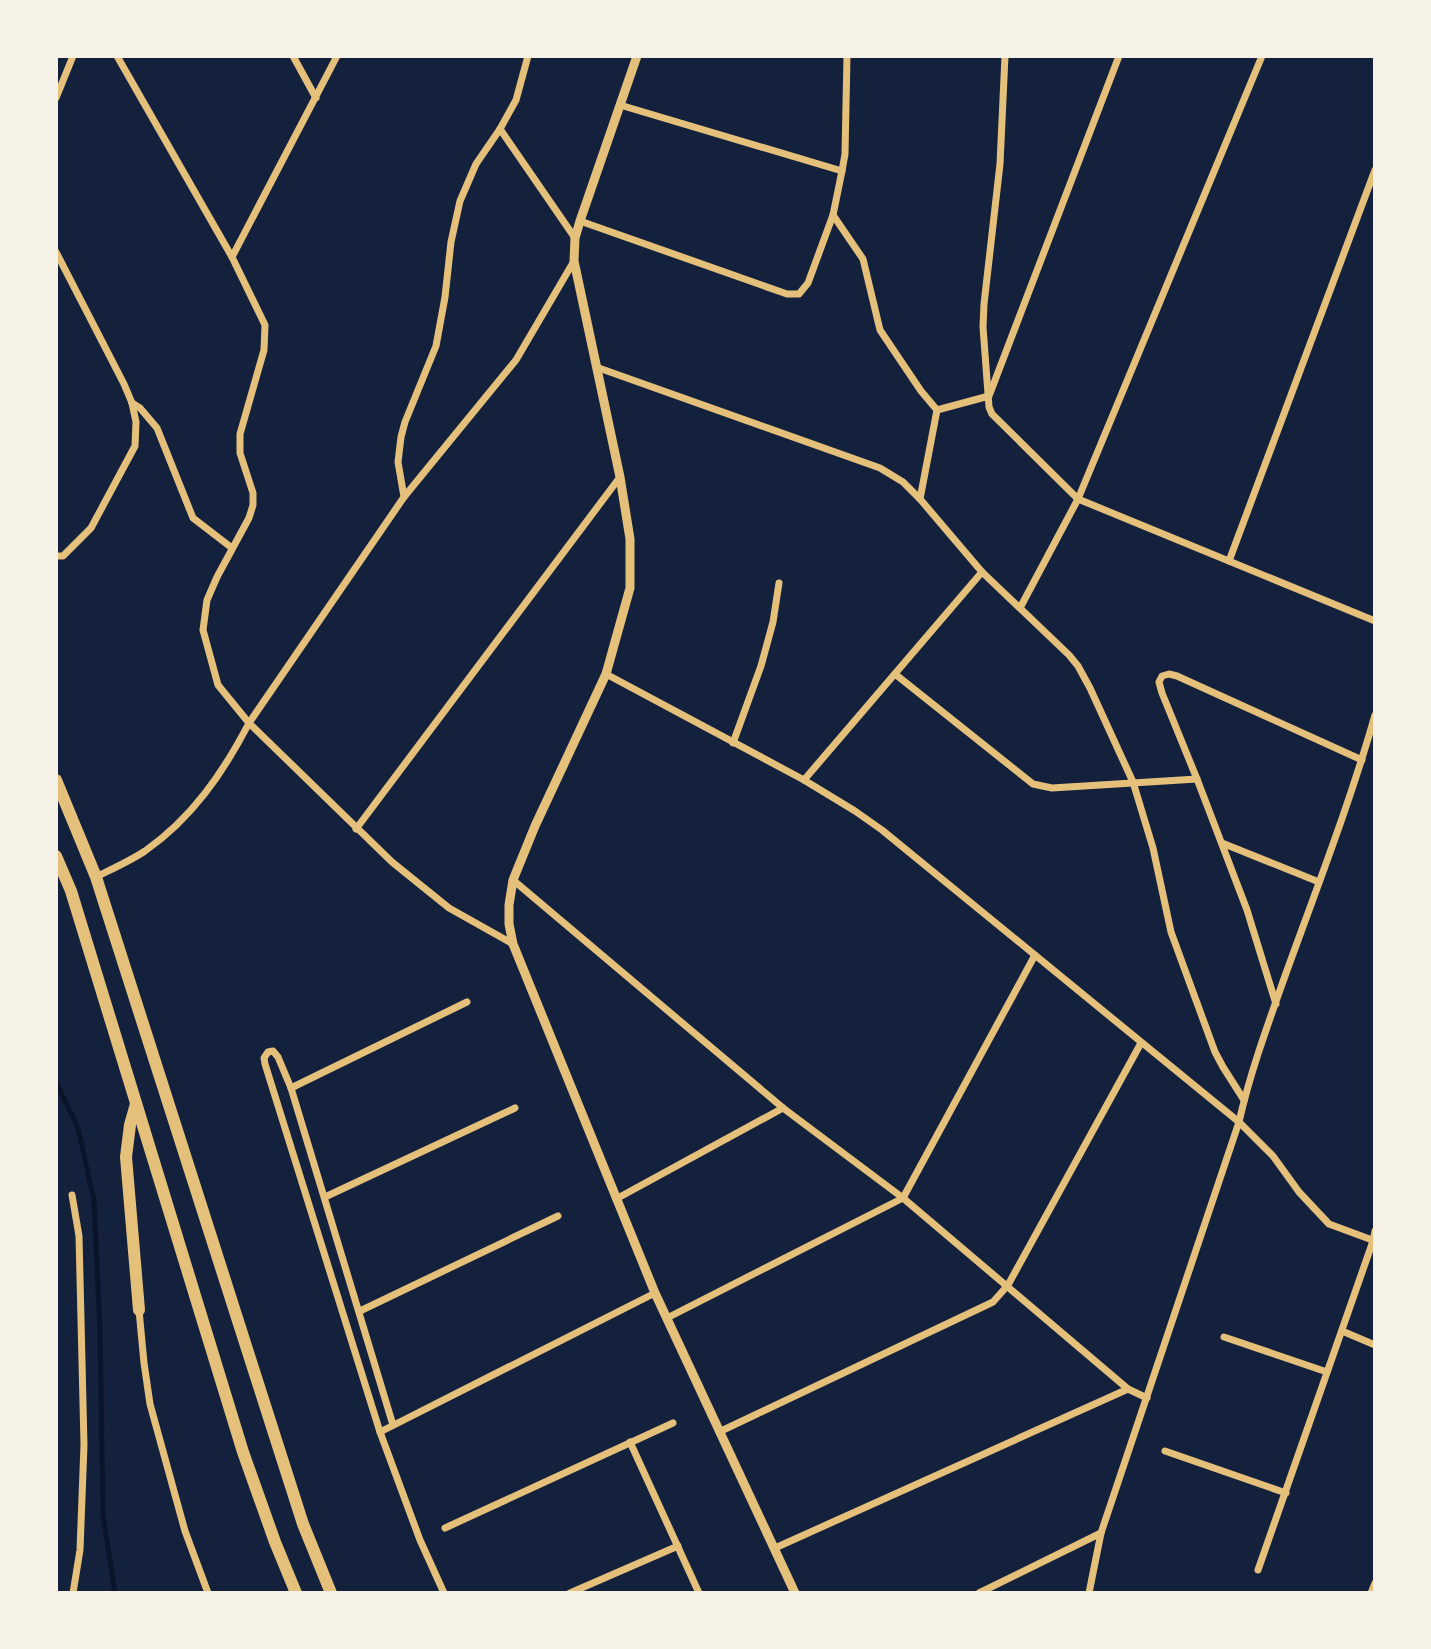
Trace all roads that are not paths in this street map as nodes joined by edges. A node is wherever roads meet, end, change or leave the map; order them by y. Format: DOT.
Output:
graph roads {
  1 [pos="73,56"];
  2 [pos="117,56"];
  3 [pos="293,56"];
  4 [pos="337,56"];
  5 [pos="528,56"];
  6 [pos="637,56"];
  7 [pos="847,56"];
  8 [pos="1005,56"];
  9 [pos="1119,56"];
  10 [pos="1262,56"];
  11 [pos="56,98"];
  12 [pos="316,98"];
  13 [pos="620,105"];
  14 [pos="500,129"];
  15 [pos="1375,170"];
  16 [pos="842,171"];
  17 [pos="833,215"];
  18 [pos="580,221"];
  19 [pos="575,238"];
  20 [pos="56,252"];
  21 [pos="232,257"];
  22 [pos="574,261"];
  23 [pos="596,367"];
  24 [pos="989,396"];
  25 [pos="132,403"];
  26 [pos="937,410"];
  27 [pos="620,477"];
  28 [pos="404,497"];
  29 [pos="920,499"];
  30 [pos="1078,499"];
  31 [pos="232,548"];
  32 [pos="56,556"];
  33 [pos="1229,561"];
  34 [pos="982,572"];
  35 [pos="779,583"];
  36 [pos="1020,608"];
  37 [pos="1375,621"];
  38 [pos="606,674"];
  39 [pos="895,674"];
  40 [pos="1375,715"];
  41 [pos="249,723"];
  42 [pos="733,743"];
  43 [pos="1362,760"];
  44 [pos="1197,779"];
  45 [pos="56,780"];
  46 [pos="804,780"];
  47 [pos="1133,782"];
  48 [pos="356,829"];
  49 [pos="1222,843"];
  50 [pos="56,856"];
  51 [pos="96,877"];
  52 [pos="513,880"];
  53 [pos="1319,882"];
  54 [pos="513,944"];
  55 [pos="1035,955"];
  56 [pos="467,1002"];
  57 [pos="1276,1004"];
  58 [pos="1141,1043"];
  59 [pos="291,1088"];
  60 [pos="1244,1100"];
  61 [pos="136,1104"];
  62 [pos="515,1108"];
  63 [pos="783,1108"];
  64 [pos="1239,1122"];
  65 [pos="72,1195"];
  66 [pos="325,1197"];
  67 [pos="903,1198"];
  68 [pos="616,1199"];
  69 [pos="558,1216"];
  70 [pos="1375,1231"];
  71 [pos="1374,1241"];
  72 [pos="1008,1285"];
  73 [pos="655,1293"];
  74 [pos="139,1310"];
  75 [pos="360,1311"];
  76 [pos="667,1318"];
  77 [pos="1342,1331"];
  78 [pos="1224,1337"];
  79 [pos="1375,1345"];
  80 [pos="1327,1372"];
  81 [pos="1128,1389"];
  82 [pos="1147,1398"];
  83 [pos="673,1423"];
  84 [pos="393,1425"];
  85 [pos="380,1432"];
  86 [pos="719,1432"];
  87 [pos="630,1442"];
  88 [pos="1165,1451"];
  89 [pos="1286,1493"];
  90 [pos="445,1528"];
  91 [pos="1101,1533"];
  92 [pos="678,1546"];
  93 [pos="775,1548"];
  94 [pos="1258,1570"];
  95 [pos="1375,1583"];
  96 [pos="73,1593"];
  97 [pos="208,1593"];
  98 [pos="296,1593"];
  99 [pos="331,1593"];
  100 [pos="444,1593"];
  101 [pos="573,1593"];
  102 [pos="699,1593"];
  103 [pos="795,1593"];
  104 [pos="979,1593"];
  105 [pos="1089,1593"];
  106 [pos="1371,1593"];
  1 -- 11 [label="street"];
  2 -- 21 [label="street"];
  3 -- 12 [label="street"];
  4 -- 12 [label="street"];
  5 -- 14 [label="street"];
  6 -- 13 [label="street"];
  7 -- 16 [label="street"];
  8 -- 24 [label="street"];
  9 -- 24 [label="street"];
  10 -- 30 [label="street"];
  12 -- 21 [label="street"];
  13 -- 16 [label="street"];
  13 -- 18 [label="street"];
  14 -- 19 [label="street"];
  14 -- 28 [label="street"];
  15 -- 33 [label="street"];
  16 -- 17 [label="street"];
  17 -- 18 [label="street"];
  17 -- 26 [label="street"];
  18 -- 19 [label="street"];
  19 -- 22 [label="street"];
  20 -- 25 [label="street"];
  21 -- 31 [label="street"];
  22 -- 23 [label="street"];
  22 -- 28 [label="street"];
  23 -- 27 [label="street"];
  23 -- 29 [label="street"];
  24 -- 26 [label="street"];
  24 -- 30 [label="street"];
  25 -- 31 [label="street"];
  25 -- 32 [label="street"];
  26 -- 29 [label="street"];
  27 -- 38 [label="street"];
  27 -- 48 [label="street"];
  28 -- 41 [label="street"];
  29 -- 34 [label="street"];
  30 -- 33 [label="street"];
  30 -- 36 [label="street"];
  31 -- 41 [label="street"];
  33 -- 37 [label="street"];
  34 -- 36 [label="street"];
  34 -- 39 [label="street"];
  35 -- 42 [label="street"];
  36 -- 47 [label="street"];
  38 -- 42 [label="street"];
  38 -- 52 [label="street"];
  39 -- 46 [label="street"];
  39 -- 47 [label="street"];
  40 -- 43 [label="street"];
  41 -- 48 [label="street"];
  41 -- 51 [label="street"];
  42 -- 46 [label="street"];
  43 -- 44 [label="street"];
  43 -- 53 [label="street"];
  44 -- 47 [label="street"];
  44 -- 49 [label="street"];
  45 -- 51 [label="main road"];
  46 -- 55 [label="street"];
  47 -- 60 [label="street"];
  48 -- 54 [label="street"];
  49 -- 53 [label="street"];
  49 -- 57 [label="street"];
  50 -- 61 [label="main road"];
  51 -- 99 [label="main road"];
  52 -- 54 [label="street"];
  52 -- 63 [label="street"];
  53 -- 57 [label="street"];
  54 -- 68 [label="street"];
  55 -- 58 [label="street"];
  55 -- 67 [label="street"];
  56 -- 59 [label="street"];
  57 -- 60 [label="street"];
  58 -- 64 [label="street"];
  58 -- 72 [label="street"];
  59 -- 66 [label="street"];
  59 -- 85 [label="street"];
  60 -- 64 [label="street"];
  61 -- 74 [label="main road"];
  61 -- 98 [label="main road"];
  62 -- 66 [label="street"];
  63 -- 67 [label="street"];
  63 -- 68 [label="street"];
  64 -- 71 [label="street"];
  64 -- 82 [label="street"];
  65 -- 96 [label="street"];
  66 -- 75 [label="street"];
  67 -- 72 [label="street"];
  67 -- 76 [label="street"];
  68 -- 73 [label="street"];
  69 -- 75 [label="street"];
  70 -- 71 [label="street"];
  71 -- 77 [label="street"];
  72 -- 81 [label="street"];
  72 -- 86 [label="street"];
  73 -- 76 [label="street"];
  73 -- 84 [label="street"];
  74 -- 97 [label="street"];
  75 -- 84 [label="street"];
  76 -- 86 [label="street"];
  77 -- 79 [label="street"];
  77 -- 80 [label="street"];
  78 -- 80 [label="street"];
  80 -- 89 [label="street"];
  81 -- 82 [label="street"];
  81 -- 93 [label="street"];
  82 -- 91 [label="street"];
  83 -- 87 [label="street"];
  84 -- 85 [label="street"];
  85 -- 100 [label="street"];
  86 -- 93 [label="street"];
  87 -- 90 [label="street"];
  87 -- 92 [label="street"];
  88 -- 89 [label="street"];
  89 -- 94 [label="street"];
  91 -- 104 [label="street"];
  91 -- 105 [label="street"];
  92 -- 101 [label="street"];
  92 -- 102 [label="street"];
  93 -- 103 [label="street"];
  95 -- 106 [label="street"];
}
